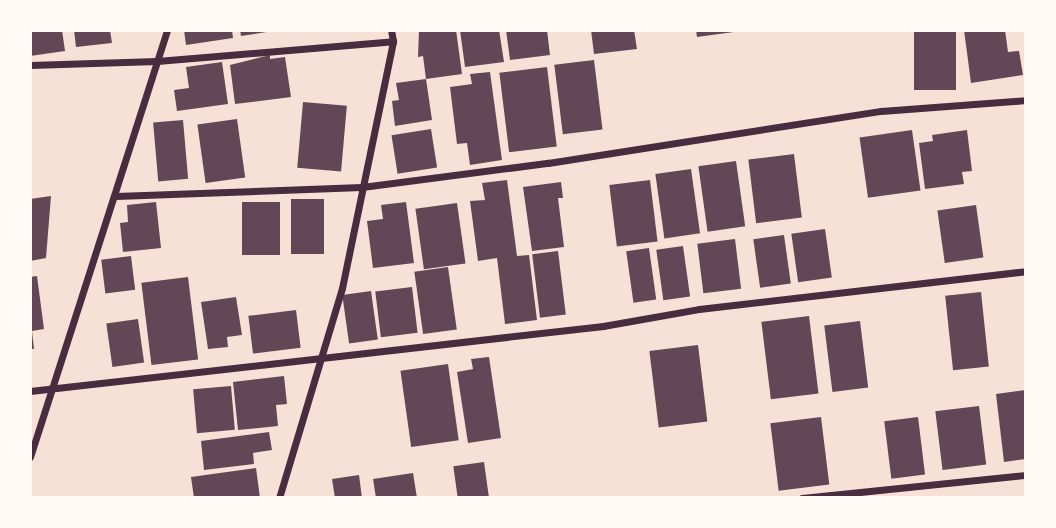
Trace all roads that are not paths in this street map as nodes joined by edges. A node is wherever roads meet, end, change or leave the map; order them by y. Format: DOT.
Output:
graph roads {
  1 [pos="167,30"];
  2 [pos="391,30"];
  3 [pos="393,41"];
  4 [pos="157,61"];
  5 [pos="30,65"];
  6 [pos="1026,100"];
  7 [pos="362,187"];
  8 [pos="116,196"];
  9 [pos="1026,271"];
  10 [pos="321,357"];
  11 [pos="51,386"];
  12 [pos="30,391"];
  13 [pos="30,457"];
  14 [pos="1026,475"];
  15 [pos="279,498"];
  16 [pos="802,498"];
  1 -- 4 [label="street"];
  2 -- 3 [label="street"];
  3 -- 4 [label="street"];
  3 -- 7 [label="street"];
  4 -- 5 [label="street"];
  4 -- 8 [label="street"];
  6 -- 7 [label="street"];
  7 -- 8 [label="street"];
  7 -- 10 [label="street"];
  8 -- 11 [label="street"];
  9 -- 10 [label="street"];
  10 -- 11 [label="street"];
  10 -- 15 [label="street"];
  11 -- 12 [label="street"];
  11 -- 13 [label="street"];
  14 -- 16 [label="street"];
}
